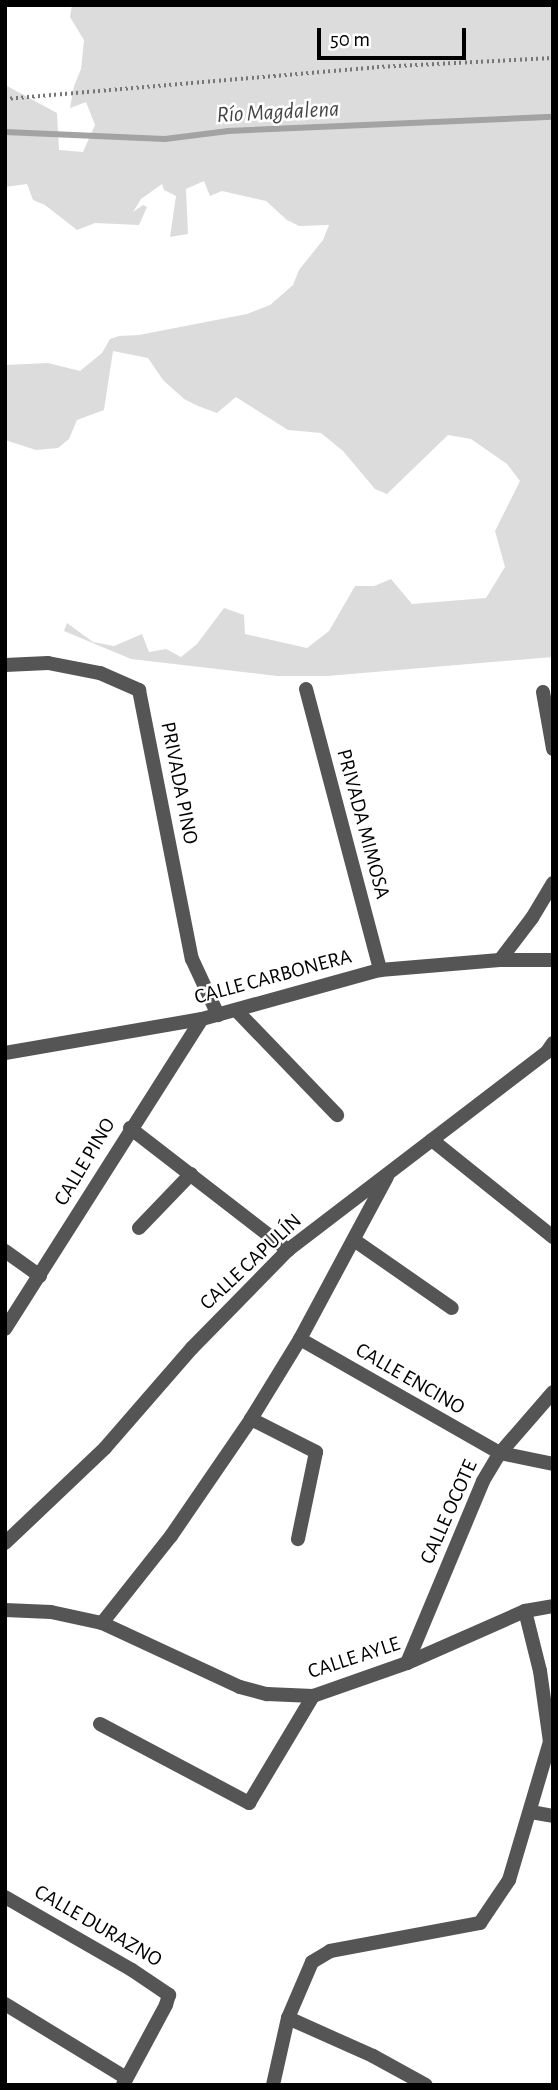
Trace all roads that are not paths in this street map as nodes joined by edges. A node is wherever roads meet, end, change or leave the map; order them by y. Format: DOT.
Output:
graph roads {
  1 [pos="6,666"];
  2 [pos="306,689"];
  3 [pos="543,692"];
  4 [pos="553,749"];
  5 [pos="553,883"];
  6 [pos="500,960"];
  7 [pos="553,960"];
  8 [pos="380,970"];
  9 [pos="236,1010"];
  10 [pos="218,1015"];
  11 [pos="202,1019"];
  12 [pos="553,1043"];
  13 [pos="5,1053"];
  14 [pos="337,1115"];
  15 [pos="130,1128"];
  16 [pos="432,1140"];
  17 [pos="191,1174"];
  18 [pos="388,1174"];
  19 [pos="553,1218"];
  20 [pos="537,1224"];
  21 [pos="139,1228"];
  22 [pos="553,1237"];
  23 [pos="354,1240"];
  24 [pos="288,1250"];
  25 [pos="5,1251"];
  26 [pos="40,1276"];
  27 [pos="452,1308"];
  28 [pos="5,1329"];
  29 [pos="300,1339"];
  30 [pos="553,1392"];
  31 [pos="251,1419"];
  32 [pos="500,1453"];
  33 [pos="553,1464"];
  34 [pos="298,1539"];
  35 [pos="5,1544"];
  36 [pos="553,1606"];
  37 [pos="5,1610"];
  38 [pos="525,1611"];
  39 [pos="102,1623"];
  40 [pos="407,1663"];
  41 [pos="546,1671"];
  42 [pos="313,1696"];
  43 [pos="100,1724"];
  44 [pos="531,1812"];
  45 [pos="553,1816"];
  46 [pos="5,1896"];
  47 [pos="5,2004"];
  48 [pos="288,2018"];
  49 [pos="124,2081"];
  50 [pos="273,2085"];
  51 [pos="426,2085"];
  1 -- 10 [label="street, PRIVADA PINO"];
  2 -- 8 [label="street, PRIVADA MIMOSA"];
  3 -- 4 [label="street"];
  5 -- 6 [label="street"];
  6 -- 7 [label="street, CALLE CARBONERA"];
  6 -- 8 [label="street, CALLE CARBONERA"];
  8 -- 9 [label="street, CALLE CARBONERA"];
  9 -- 10 [label="street, CALLE CARBONERA"];
  9 -- 14 [label="street"];
  10 -- 11 [label="street, CALLE CARBONERA"];
  11 -- 13 [label="street, CALLE CARBONERA"];
  11 -- 15 [label="street, CALLE PINO"];
  12 -- 16 [label="street, CALLE CAPULÍN"];
  15 -- 17 [label="street"];
  15 -- 26 [label="street, CALLE PINO"];
  16 -- 18 [label="street, CALLE CAPULÍN"];
  16 -- 20 [label="street"];
  17 -- 21 [label="street"];
  17 -- 24 [label="street"];
  18 -- 23 [label="street"];
  18 -- 24 [label="street, CALLE CAPULÍN"];
  19 -- 20 [label="street"];
  20 -- 22 [label="street"];
  23 -- 27 [label="street"];
  23 -- 29 [label="street"];
  24 -- 35 [label="street, CALLE CAPULÍN"];
  25 -- 26 [label="street"];
  26 -- 28 [label="street, CALLE PINO"];
  29 -- 31 [label="street"];
  29 -- 32 [label="street, CALLE ENCINO"];
  30 -- 32 [label="street, CALLE OCOTE"];
  31 -- 34 [label="street"];
  31 -- 39 [label="street"];
  32 -- 33 [label="street, CALLE ENCINO"];
  32 -- 40 [label="street, CALLE OCOTE"];
  36 -- 38 [label="street, CALLE AYLE"];
  37 -- 39 [label="street, CALLE AYLE"];
  38 -- 40 [label="street, CALLE AYLE"];
  38 -- 41 [label="street"];
  39 -- 42 [label="street, CALLE AYLE"];
  40 -- 42 [label="street, CALLE AYLE"];
  41 -- 44 [label="street"];
  42 -- 43 [label="street"];
  44 -- 45 [label="street"];
  44 -- 48 [label="street"];
  46 -- 49 [label="street, CALLE DURAZNO"];
  47 -- 49 [label="street"];
  48 -- 50 [label="street"];
  48 -- 51 [label="street"];
}
